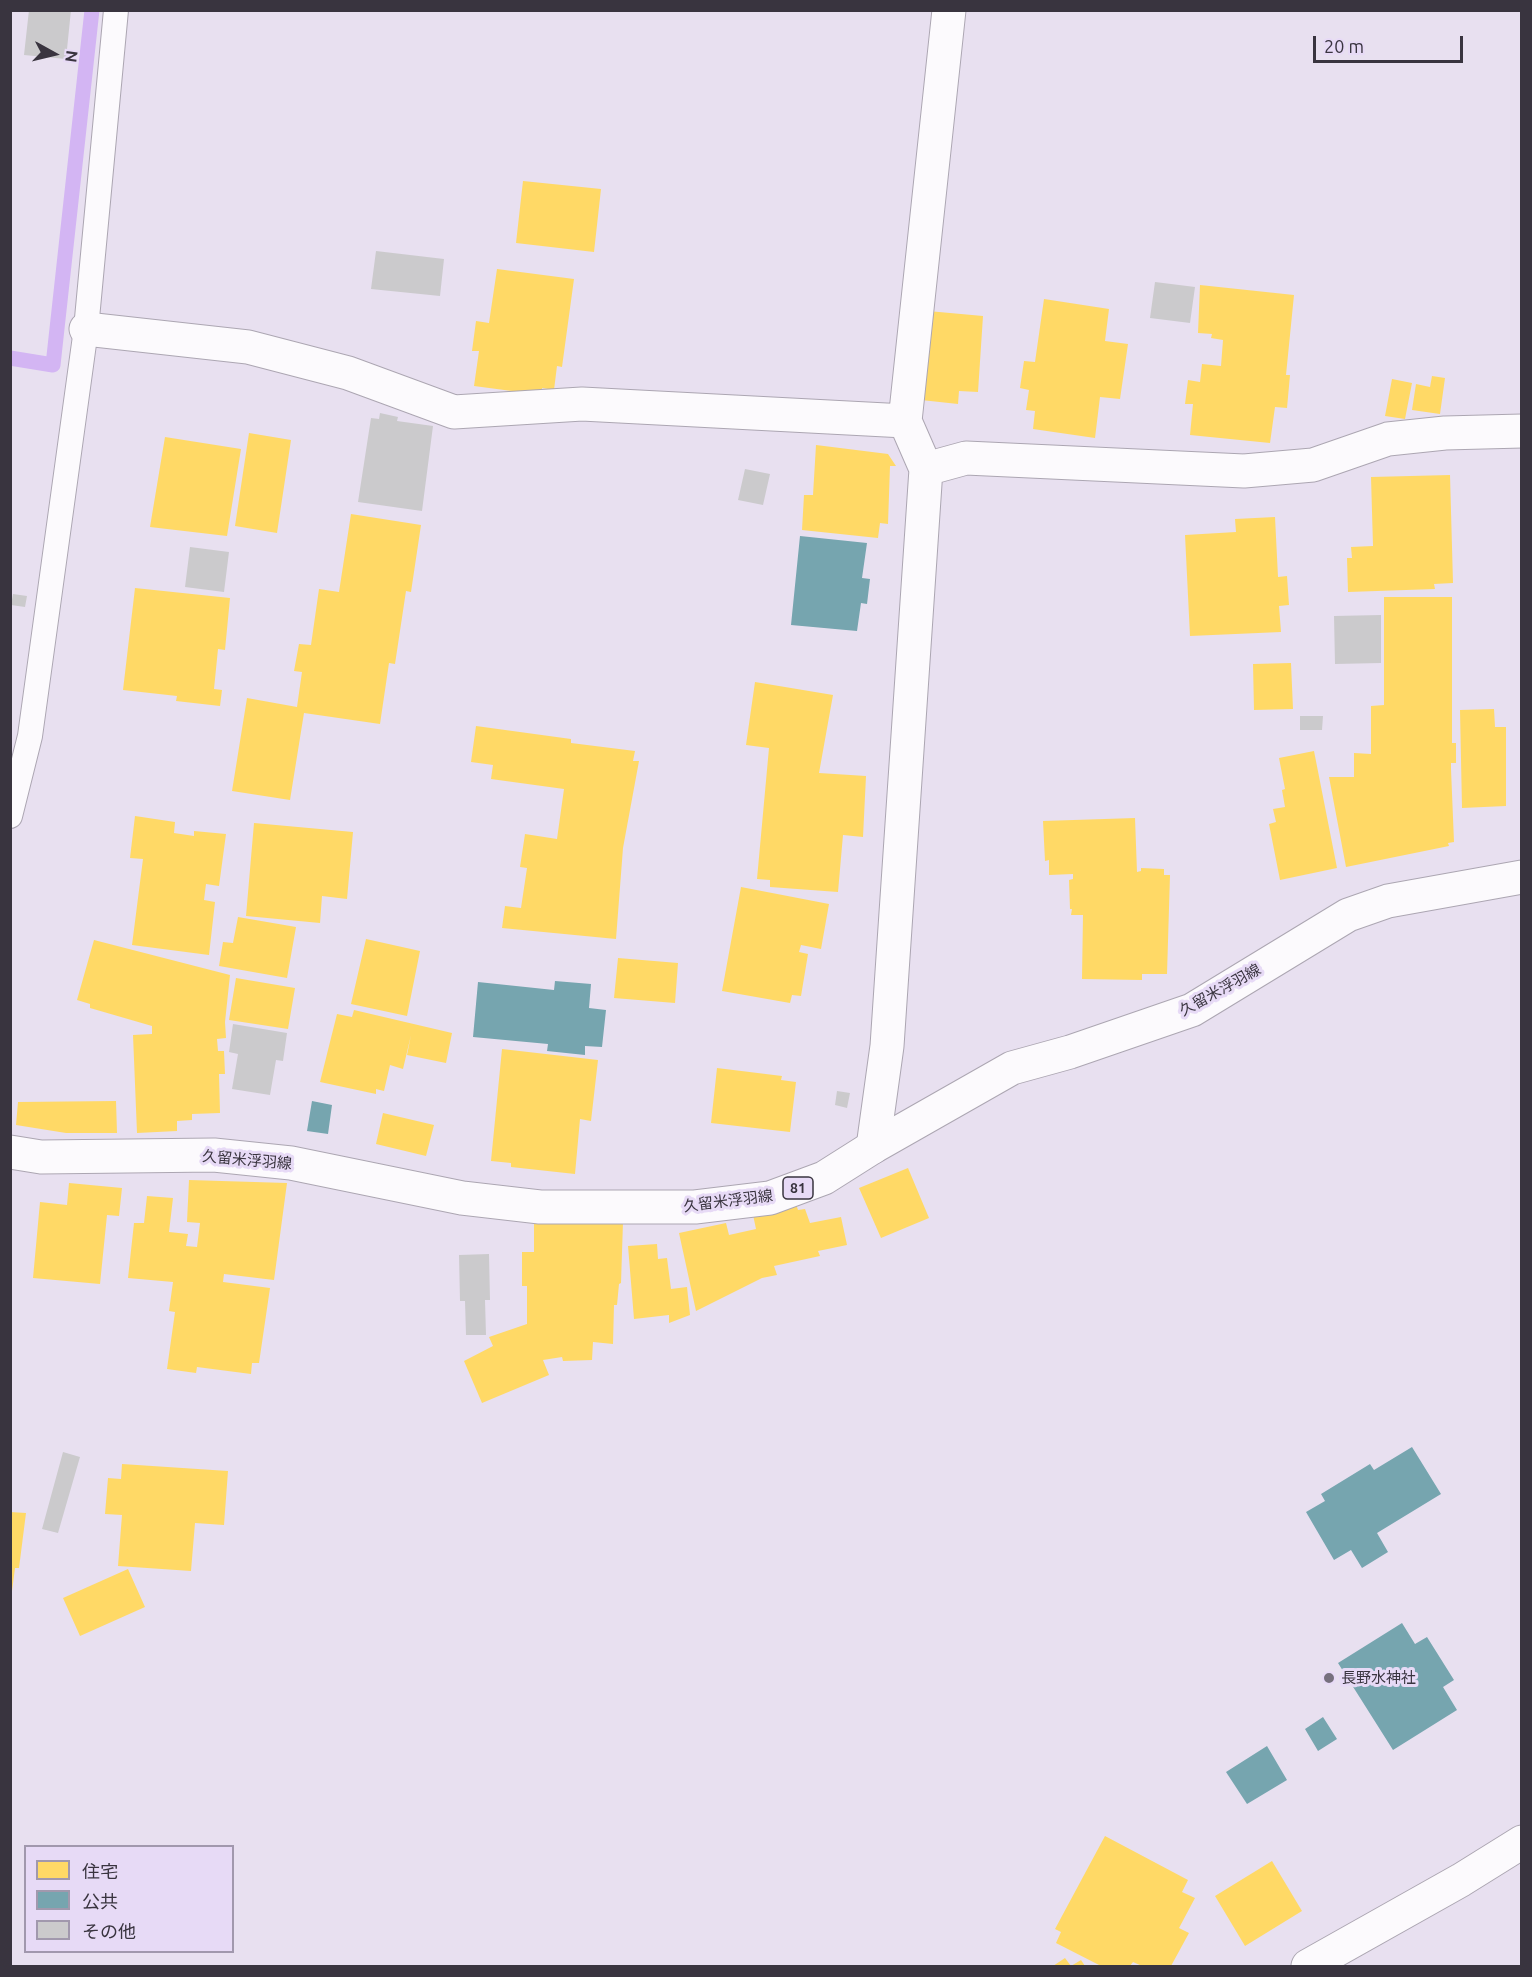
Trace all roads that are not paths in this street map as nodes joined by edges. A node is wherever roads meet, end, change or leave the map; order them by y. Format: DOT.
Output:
graph roads {
  1 [pos="116,10"];
  2 [pos="949,10"];
  3 [pos="86,329"];
  4 [pos="905,421"];
  5 [pos="1521,431"];
  6 [pos="926,469"];
  7 [pos="10,816"];
  8 [pos="1521,877"];
  9 [pos="873,1147"];
  10 [pos="10,1152"];
  11 [pos="1521,1842"];
  12 [pos="1308,1966"];
  1 -- 3 [label="lane"];
  2 -- 4 [label="street"];
  3 -- 4 [label="street"];
  3 -- 7 [label="lane"];
  4 -- 6 [label="street"];
  5 -- 6 [label="street"];
  6 -- 9 [label="street"];
  8 -- 9 [label="street, 久留米浮羽線 / 81"];
  9 -- 10 [label="street, 久留米浮羽線 / 81"];
  11 -- 12 [label="street"];
}
